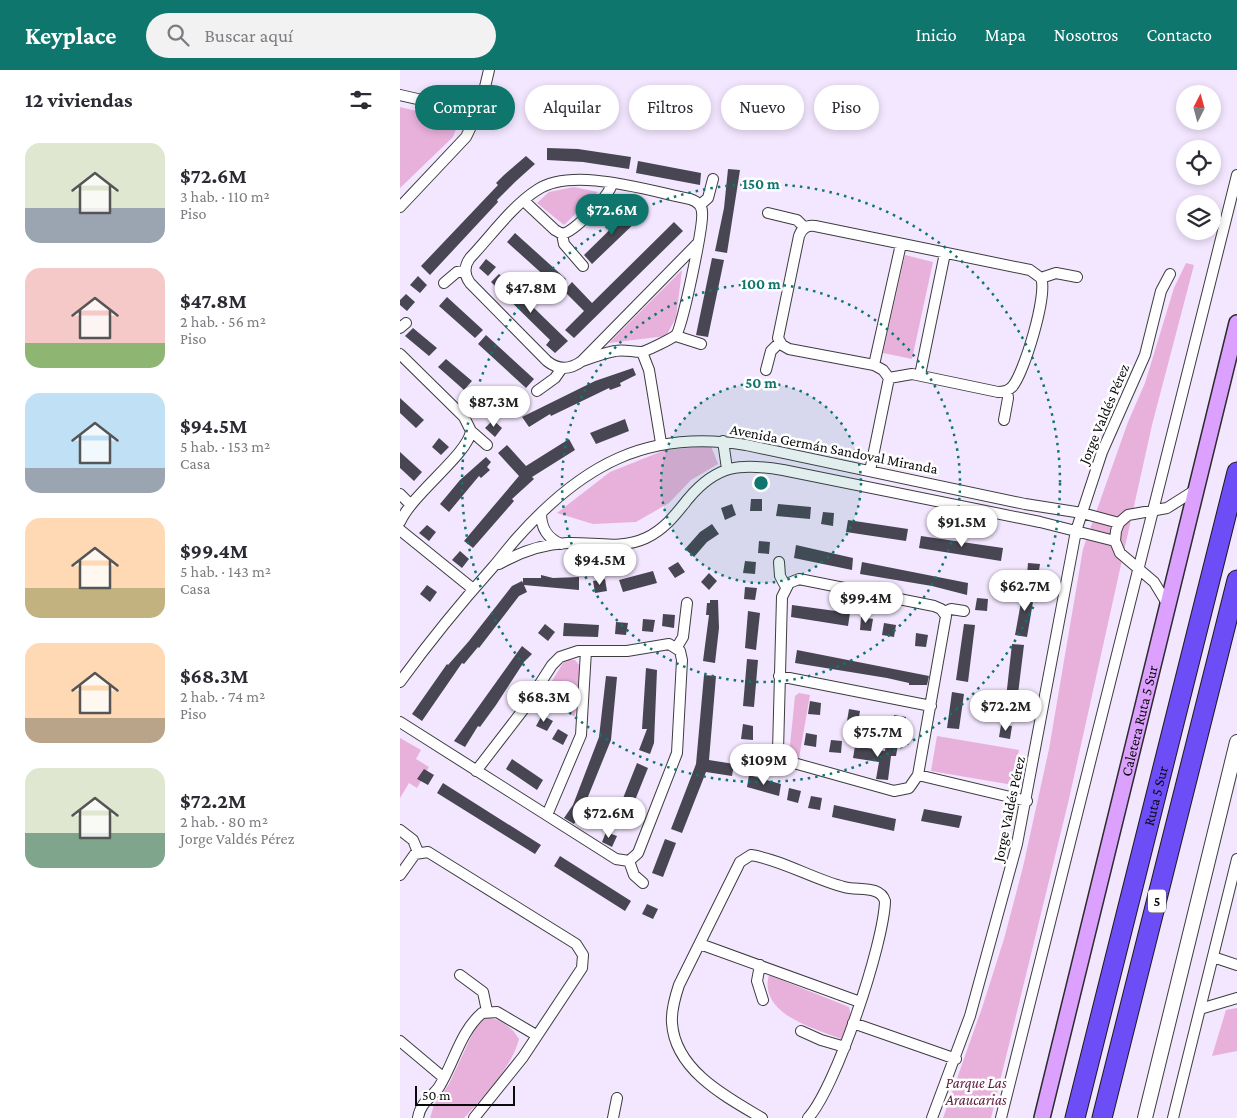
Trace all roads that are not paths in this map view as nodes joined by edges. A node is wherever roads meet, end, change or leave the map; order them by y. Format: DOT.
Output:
graph roads {
  1 [pos="489,70"];
  2 [pos="486,85"];
  3 [pos="400,95"];
  4 [pos="415,98"];
  5 [pos="469,130"];
  6 [pos="1237,175"];
  7 [pos="713,179"];
  8 [pos="612,184"];
  9 [pos="524,201"];
  10 [pos="700,205"];
  11 [pos="400,207"];
  12 [pos="768,213"];
  13 [pos="805,228"];
  14 [pos="562,234"];
  15 [pos="698,243"];
  16 [pos="901,244"];
  17 [pos="945,253"];
  18 [pos="677,264"];
  19 [pos="583,266"];
  20 [pos="465,271"];
  21 [pos="691,274"];
  22 [pos="1170,274"];
  23 [pos="1077,277"];
  24 [pos="1042,278"];
  25 [pos="444,284"];
  26 [pos="1237,323"];
  27 [pos="676,336"];
  28 [pos="603,340"];
  29 [pos="780,342"];
  30 [pos="701,344"];
  31 [pos="609,352"];
  32 [pos="642,352"];
  33 [pos="400,354"];
  34 [pos="582,362"];
  35 [pos="874,365"];
  36 [pos="562,368"];
  37 [pos="766,370"];
  38 [pos="920,375"];
  39 [pos="889,378"];
  40 [pos="537,391"];
  41 [pos="1007,391"];
  42 [pos="1004,420"];
  43 [pos="470,431"];
  44 [pos="723,441"];
  45 [pos="662,443"];
  46 [pos="487,445"];
  47 [pos="727,469"];
  48 [pos="870,471"];
  49 [pos="1237,472"];
  50 [pos="952,488"];
  51 [pos="1197,488"];
  52 [pos="400,494"];
  53 [pos="410,504"];
  54 [pos="950,504"];
  55 [pos="1152,512"];
  56 [pos="541,513"];
  57 [pos="1082,513"];
  58 [pos="400,522"];
  59 [pos="1120,523"];
  60 [pos="400,530"];
  61 [pos="1076,531"];
  62 [pos="1115,541"];
  63 [pos="562,544"];
  64 [pos="778,562"];
  65 [pos="493,567"];
  66 [pos="1138,568"];
  67 [pos="1237,580"];
  68 [pos="786,587"];
  69 [pos="472,589"];
  70 [pos="687,603"];
  71 [pos="1168,605"];
  72 [pos="964,611"];
  73 [pos="944,612"];
  74 [pos="677,647"];
  75 [pos="586,651"];
  76 [pos="779,676"];
  77 [pos="400,682"];
  78 [pos="931,706"];
  79 [pos="400,722"];
  80 [pos="1237,742"];
  81 [pos="754,755"];
  82 [pos="780,755"];
  83 [pos="476,770"];
  84 [pos="918,774"];
  85 [pos="1027,801"];
  86 [pos="548,815"];
  87 [pos="400,830"];
  88 [pos="418,852"];
  89 [pos="1237,859"];
  90 [pos="629,861"];
  91 [pos="400,875"];
  92 [pos="643,883"];
  93 [pos="700,944"];
  94 [pos="1213,958"];
  95 [pos="760,965"];
  96 [pos="1237,965"];
  97 [pos="460,975"];
  98 [pos="1237,998"];
  99 [pos="763,1000"];
  100 [pos="860,1002"];
  101 [pos="1200,1009"];
  102 [pos="487,1011"];
  103 [pos="853,1022"];
  104 [pos="801,1031"];
  105 [pos="536,1035"];
  106 [pos="400,1041"];
  107 [pos="845,1046"];
  108 [pos="956,1059"];
  109 [pos="444,1078"];
  110 [pos="617,1098"];
  111 [pos="418,1118"];
  112 [pos="474,1118"];
  113 [pos="613,1118"];
  114 [pos="762,1118"];
  115 [pos="808,1118"];
  116 [pos="932,1118"];
  117 [pos="1001,1118"];
  118 [pos="1042,1118"];
  119 [pos="1076,1118"];
  120 [pos="1102,1118"];
  121 [pos="1145,1118"];
  122 [pos="1173,1118"];
  1 -- 2 [label="street"];
  3 -- 4 [label="street"];
  5 -- 11 [label="street"];
  6 -- 55 [label="street"];
  7 -- 10 [label="street"];
  8 -- 9 [label="street"];
  8 -- 10 [label="street"];
  8 -- 14 [label="street"];
  9 -- 14 [label="street"];
  9 -- 20 [label="street"];
  10 -- 15 [label="street"];
  12 -- 13 [label="street"];
  13 -- 16 [label="street"];
  13 -- 29 [label="street"];
  14 -- 19 [label="street"];
  15 -- 18 [label="street"];
  15 -- 21 [label="street"];
  16 -- 17 [label="street"];
  16 -- 35 [label="street"];
  17 -- 24 [label="street"];
  17 -- 38 [label="street"];
  18 -- 21 [label="street"];
  18 -- 28 [label="street"];
  20 -- 25 [label="street"];
  20 -- 36 [label="street"];
  21 -- 27 [label="street"];
  22 -- 57 [label="street, Jorge Valdés Pérez"];
  23 -- 24 [label="street"];
  24 -- 41 [label="street"];
  26 -- 51 [label="main road, Caletera Ruta 5 Sur"];
  27 -- 30 [label="street"];
  27 -- 32 [label="street"];
  28 -- 31 [label="street"];
  28 -- 34 [label="street"];
  29 -- 35 [label="street"];
  29 -- 37 [label="street"];
  31 -- 32 [label="street"];
  31 -- 34 [label="street"];
  32 -- 45 [label="street"];
  33 -- 43 [label="street"];
  34 -- 36 [label="street"];
  35 -- 39 [label="street"];
  36 -- 40 [label="street"];
  38 -- 39 [label="street"];
  38 -- 41 [label="street"];
  39 -- 48 [label="street"];
  41 -- 42 [label="street"];
  43 -- 46 [label="street"];
  43 -- 53 [label="street"];
  44 -- 45 [label="street, Avenida Germán Sandoval Miranda"];
  44 -- 47 [label="street"];
  44 -- 48 [label="street, Avenida Germán Sandoval Miranda"];
  45 -- 56 [label="street, Avenida Germán Sandoval Miranda"];
  47 -- 54 [label="street, Avenida Germán Sandoval Miranda"];
  47 -- 63 [label="street, Avenida Germán Sandoval Miranda"];
  48 -- 50 [label="street, Avenida Germán Sandoval Miranda"];
  49 -- 119 [label="highway, Ruta 5 Sur / 5"];
  50 -- 54 [label="street"];
  50 -- 57 [label="street, Avenida Germán Sandoval Miranda"];
  51 -- 55 [label="street"];
  51 -- 71 [label="main road, Caletera Ruta 5 Sur"];
  52 -- 53 [label="street"];
  53 -- 58 [label="street"];
  54 -- 61 [label="street, Avenida Germán Sandoval Miranda"];
  55 -- 59 [label="street"];
  55 -- 66 [label="street"];
  56 -- 63 [label="street"];
  56 -- 65 [label="street, Avenida Germán Sandoval Miranda"];
  57 -- 59 [label="street, Avenida Germán Sandoval Miranda"];
  57 -- 61 [label="street, Jorge Valdés Pérez"];
  59 -- 62 [label="street"];
  60 -- 69 [label="street"];
  61 -- 62 [label="street, Avenida Germán Sandoval Miranda"];
  61 -- 85 [label="street, Jorge Valdés Pérez"];
  62 -- 66 [label="street"];
  63 -- 65 [label="street, Avenida Germán Sandoval Miranda"];
  64 -- 68 [label="street"];
  65 -- 69 [label="street, Avenida Germán Sandoval Miranda"];
  66 -- 71 [label="street"];
  66 -- 117 [label="street"];
  67 -- 120 [label="highway, Ruta 5 Sur / 5"];
  68 -- 73 [label="street"];
  68 -- 76 [label="street"];
  69 -- 77 [label="street, Avenida Germán Sandoval Miranda"];
  70 -- 74 [label="street"];
  71 -- 118 [label="main road, Caletera Ruta 5 Sur"];
  72 -- 73 [label="street"];
  73 -- 78 [label="street"];
  74 -- 75 [label="street"];
  74 -- 90 [label="street"];
  75 -- 83 [label="street"];
  75 -- 86 [label="street"];
  76 -- 78 [label="street"];
  76 -- 82 [label="street"];
  78 -- 84 [label="street"];
  79 -- 83 [label="street"];
  80 -- 121 [label="street"];
  81 -- 82 [label="street"];
  82 -- 84 [label="street"];
  83 -- 86 [label="street"];
  84 -- 85 [label="street"];
  85 -- 108 [label="street, Jorge Valdés Pérez"];
  86 -- 90 [label="street"];
  87 -- 88 [label="street"];
  88 -- 91 [label="street"];
  88 -- 105 [label="street"];
  89 -- 94 [label="street"];
  90 -- 92 [label="street"];
  93 -- 95 [label="street"];
  93 -- 100 [label="street"];
  93 -- 114 [label="street"];
  94 -- 96 [label="street"];
  94 -- 101 [label="street"];
  95 -- 99 [label="street"];
  95 -- 100 [label="street"];
  97 -- 102 [label="street"];
  98 -- 101 [label="street"];
  100 -- 103 [label="street"];
  101 -- 122 [label="street"];
  102 -- 105 [label="street"];
  102 -- 109 [label="street"];
  103 -- 107 [label="street"];
  103 -- 108 [label="street"];
  104 -- 107 [label="street"];
  105 -- 112 [label="street"];
  106 -- 109 [label="street"];
  107 -- 115 [label="street"];
  108 -- 116 [label="street, Jorge Valdés Pérez"];
  109 -- 111 [label="street"];
  110 -- 113 [label="street"];
}
